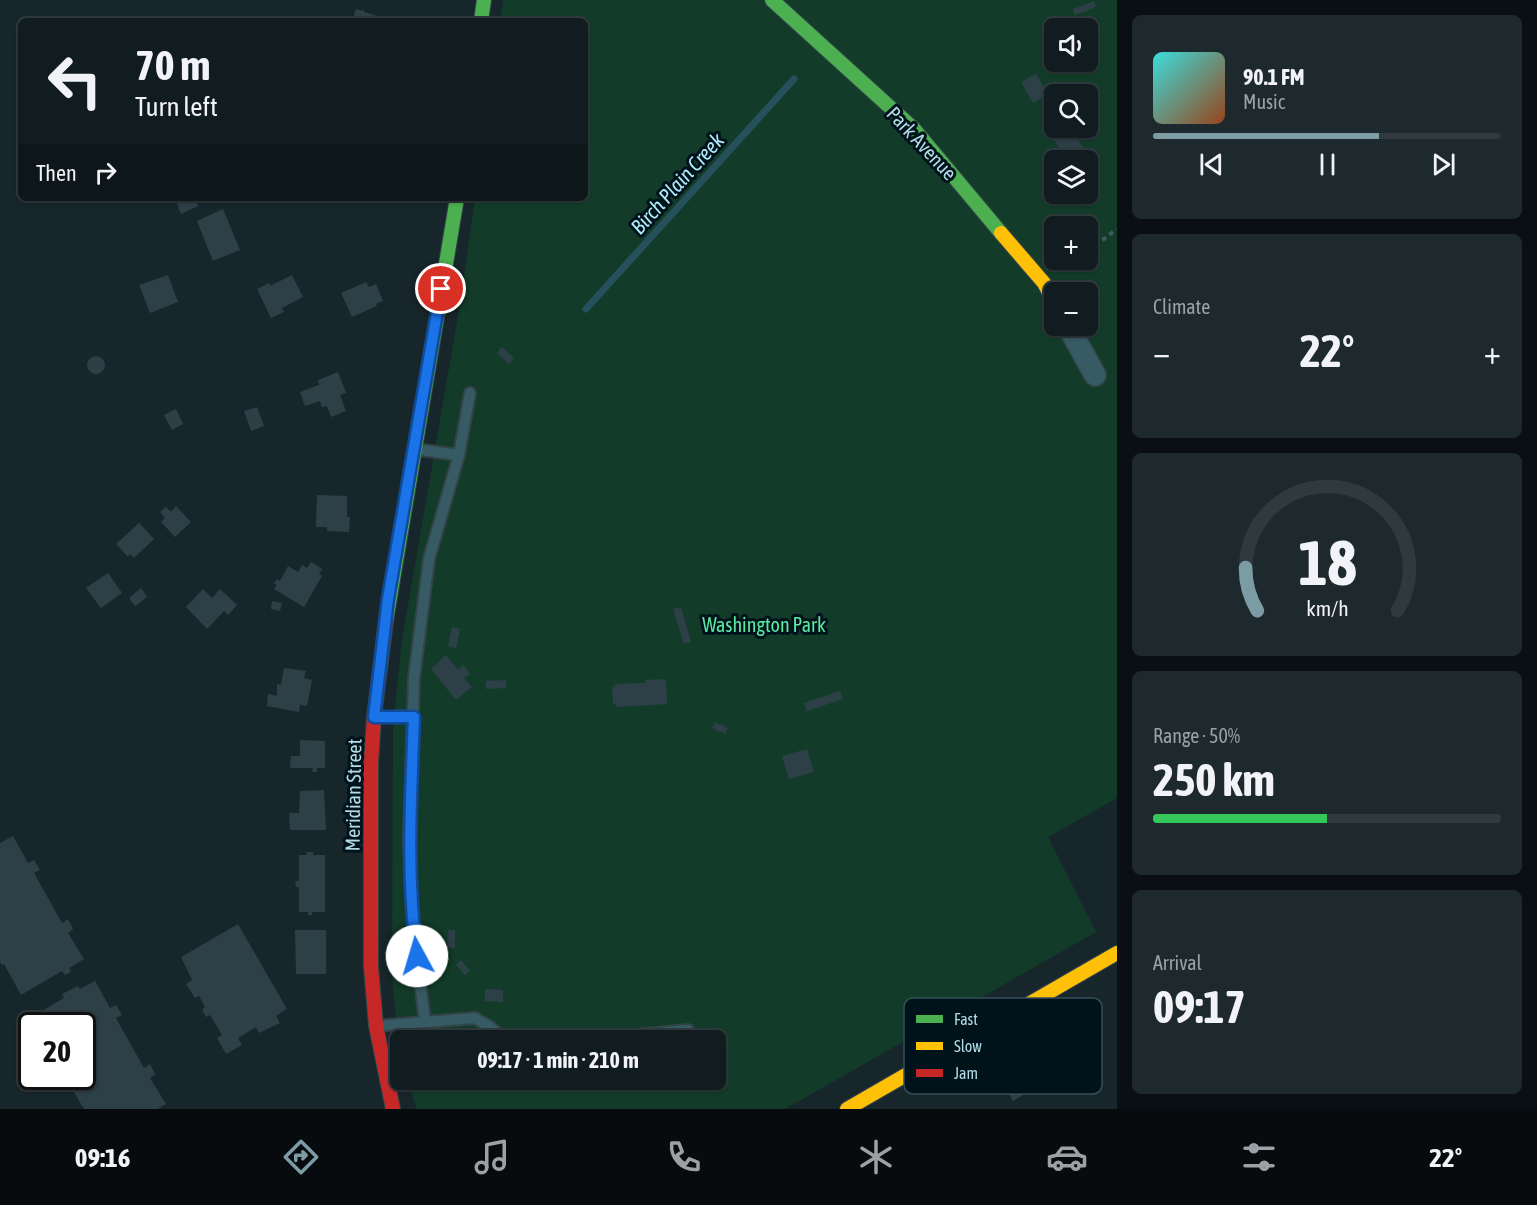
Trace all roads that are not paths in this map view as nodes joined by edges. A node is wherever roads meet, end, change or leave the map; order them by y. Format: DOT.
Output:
graph roads {
  1 [pos="484,0"];
  2 [pos="772,0"];
  3 [pos="481,18"];
  4 [pos="456,201"];
  5 [pos="1044,283"];
  6 [pos="1074,336"];
  7 [pos="1095,375"];
  8 [pos="470,393"];
  9 [pos="414,449"];
  10 [pos="459,455"];
  11 [pos="374,717"];
  12 [pos="414,717"];
  13 [pos="1117,953"];
  14 [pos="1039,998"];
  15 [pos="425,1021"];
  16 [pos="376,1026"];
  17 [pos="688,1029"];
  18 [pos="494,1030"];
  19 [pos="679,1030"];
  20 [pos="904,1076"];
  21 [pos="393,1109"];
  22 [pos="847,1109"];
  1 -- 3 [label="street"];
  2 -- 5 [label="street, Park Avenue"];
  4 -- 9 [label="street, Meridian Street"];
  6 -- 7 [label="street"];
  8 -- 10 [label="lane"];
  9 -- 10 [label="lane"];
  9 -- 11 [label="street, Meridian Street"];
  10 -- 12 [label="lane"];
  11 -- 12 [label="lane"];
  11 -- 16 [label="street, Meridian Street"];
  12 -- 15 [label="lane"];
  13 -- 14 [label="street"];
  15 -- 16 [label="lane"];
  15 -- 18 [label="lane"];
  16 -- 21 [label="street, Meridian Street"];
  17 -- 19 [label="lane"];
  20 -- 22 [label="street"];
}
